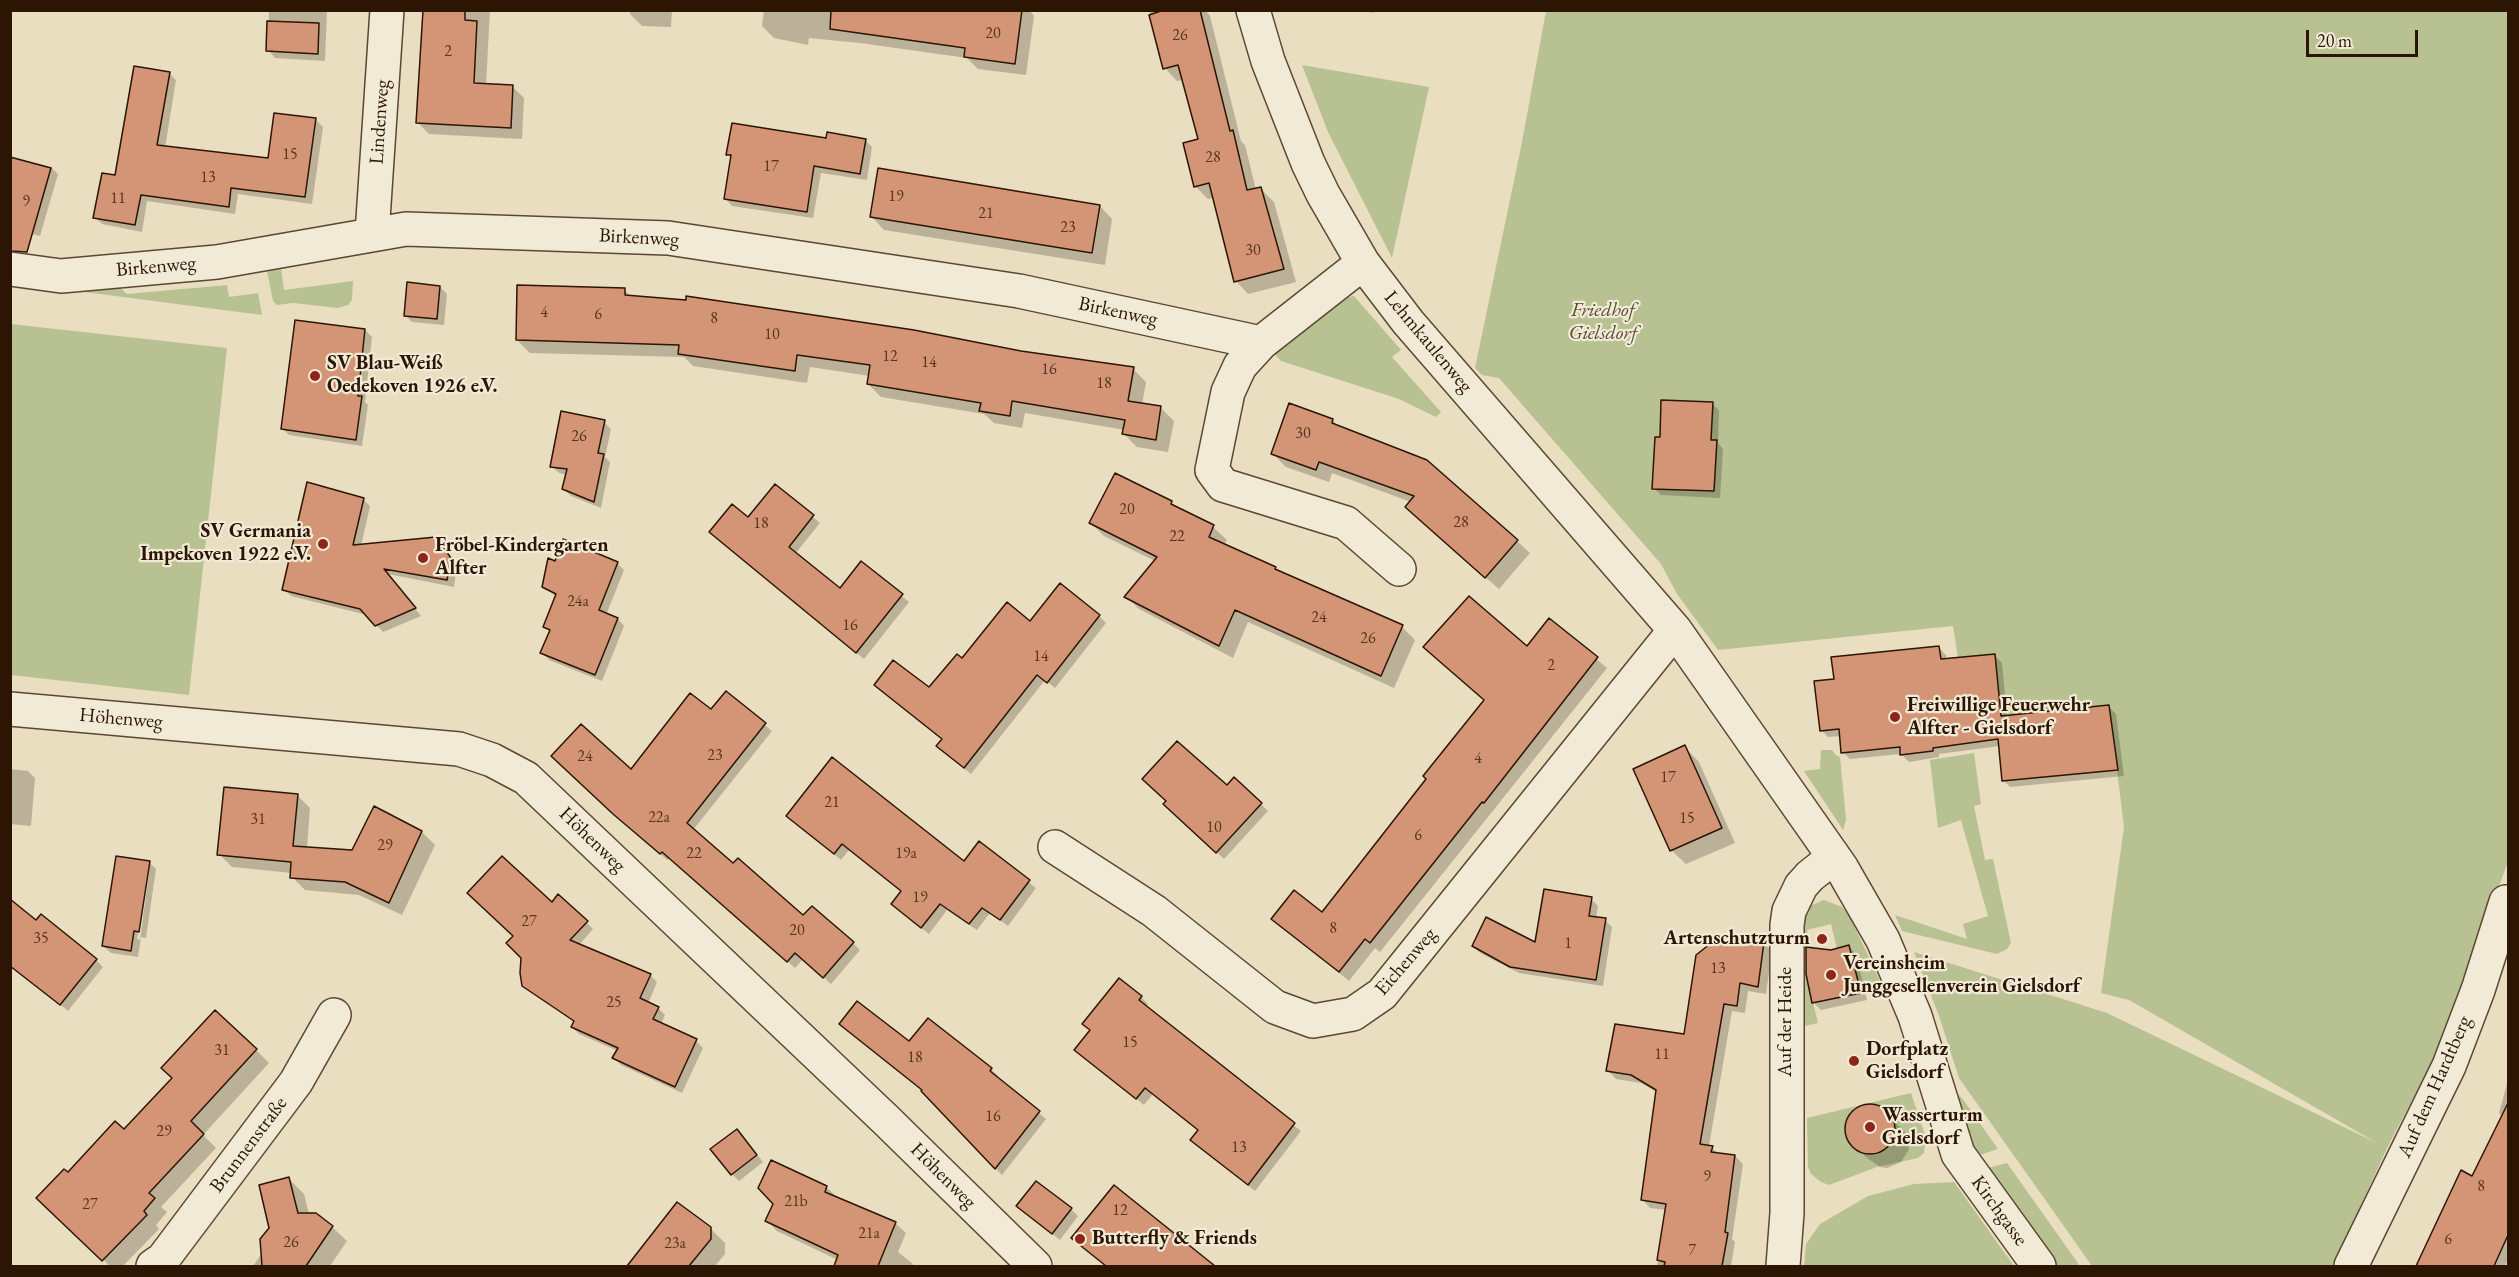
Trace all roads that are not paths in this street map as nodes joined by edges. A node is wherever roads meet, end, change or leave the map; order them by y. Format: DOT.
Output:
graph roads {
  1 [pos="387,10"];
  2 [pos="1253,10"];
  3 [pos="372,234"];
  4 [pos="1363,263"];
  5 [pos="10,269"];
  6 [pos="1261,343"];
  7 [pos="1399,569"];
  8 [pos="1675,630"];
  9 [pos="10,709"];
  10 [pos="1055,847"];
  11 [pos="1834,858"];
  12 [pos="2506,902"];
  13 [pos="334,1015"];
  14 [pos="153,1266"];
  15 [pos="1035,1266"];
  16 [pos="1784,1266"];
  17 [pos="2039,1266"];
  18 [pos="2351,1266"];
  1 -- 3 [label="street, Lindenweg"];
  2 -- 4 [label="street, Lehmkaulenweg"];
  3 -- 5 [label="street, Birkenweg"];
  3 -- 6 [label="street, Birkenweg"];
  4 -- 6 [label="street"];
  4 -- 8 [label="street, Lehmkaulenweg"];
  6 -- 7 [label="street"];
  8 -- 10 [label="street, Eichenweg"];
  8 -- 11 [label="street"];
  9 -- 15 [label="street, Höhenweg"];
  11 -- 16 [label="street, Auf der Heide"];
  11 -- 17 [label="street, Kirchgasse"];
  12 -- 18 [label="street, Auf dem Hardtberg"];
  13 -- 14 [label="street, Brunnenstraße"];
}
